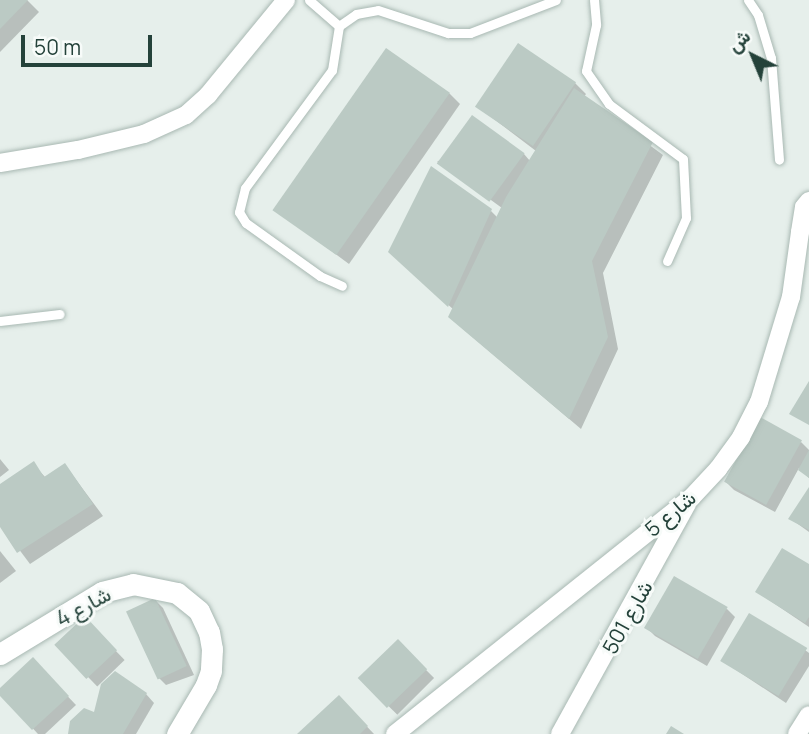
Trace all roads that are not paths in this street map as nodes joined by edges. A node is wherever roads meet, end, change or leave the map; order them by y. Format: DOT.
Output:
graph roads {
  1 [pos="286,0"];
  2 [pos="309,0"];
  3 [pos="556,0"];
  4 [pos="594,0"];
  5 [pos="748,0"];
  6 [pos="339,26"];
  7 [pos="779,160"];
  8 [pos="0,163"];
  9 [pos="809,201"];
  10 [pos="667,261"];
  11 [pos="342,286"];
  12 [pos="60,314"];
  13 [pos="0,321"];
  14 [pos="691,498"];
  15 [pos="0,654"];
  16 [pos="809,715"];
  17 [pos="177,734"];
  18 [pos="395,734"];
  19 [pos="560,734"];
  20 [pos="797,734"];
  1 -- 8 [label="street"];
  2 -- 6 [label="lane"];
  3 -- 6 [label="lane"];
  4 -- 10 [label="lane"];
  5 -- 7 [label="lane"];
  6 -- 11 [label="lane"];
  9 -- 14 [label="street, شارع 5"];
  12 -- 13 [label="lane"];
  14 -- 18 [label="street, شارع 5"];
  14 -- 19 [label="street, شارع 501"];
  15 -- 17 [label="street, شارع 4"];
  16 -- 20 [label="street"];
}
